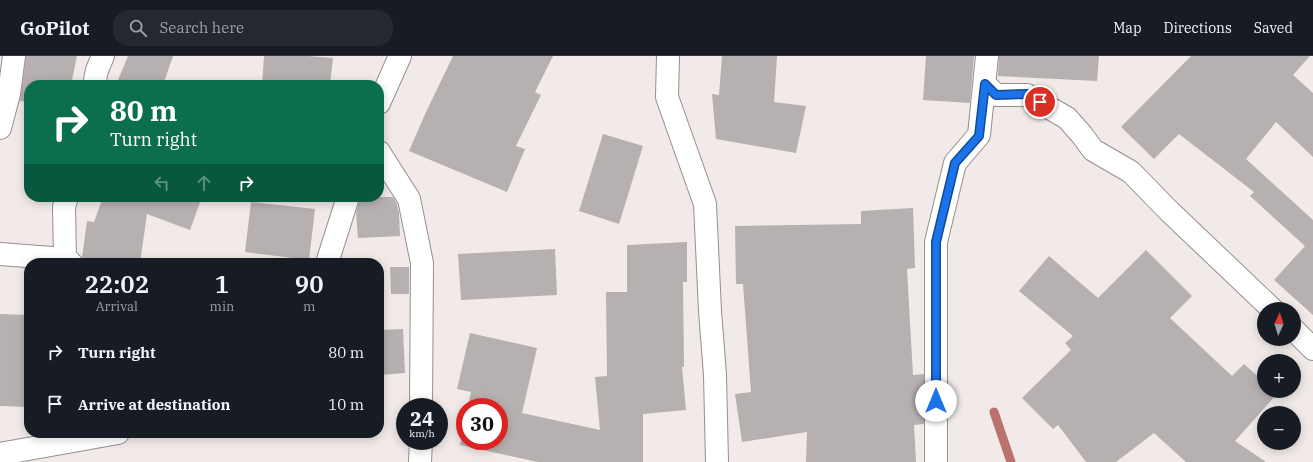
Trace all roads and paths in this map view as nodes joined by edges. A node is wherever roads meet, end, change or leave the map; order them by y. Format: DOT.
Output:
graph roads {
  1 [pos="14,56"];
  2 [pos="103,56"];
  3 [pos="400,56"];
  4 [pos="668,56"];
  5 [pos="987,56"];
  6 [pos="95,80"];
  7 [pos="985,84"];
  8 [pos="384,92"];
  9 [pos="0,128"];
  10 [pos="384,160"];
  11 [pos="66,202"];
  12 [pos="346,202"];
  13 [pos="0,254"];
  14 [pos="39,258"];
  15 [pos="68,258"];
  16 [pos="329,258"];
  17 [pos="1265,302"];
  18 [pos="1301,337"];
  19 [pos="1313,349"];
  20 [pos="422,398"];
  21 [pos="90,438"];
  22 [pos="420,450"];
  23 [pos="0,454"];
  24 [pos="420,462"];
  25 [pos="717,462"];
  26 [pos="936,462"];
  1 -- 9 [label="street"];
  2 -- 6 [label="street"];
  3 -- 8 [label="street"];
  4 -- 25 [label="street"];
  5 -- 7 [label="street"];
  7 -- 17 [label="street"];
  7 -- 26 [label="street"];
  10 -- 20 [label="street"];
  11 -- 15 [label="street"];
  12 -- 16 [label="street"];
  13 -- 14 [label="street"];
  18 -- 19 [label="street"];
  21 -- 23 [label="street"];
  22 -- 24 [label="street"];
}
